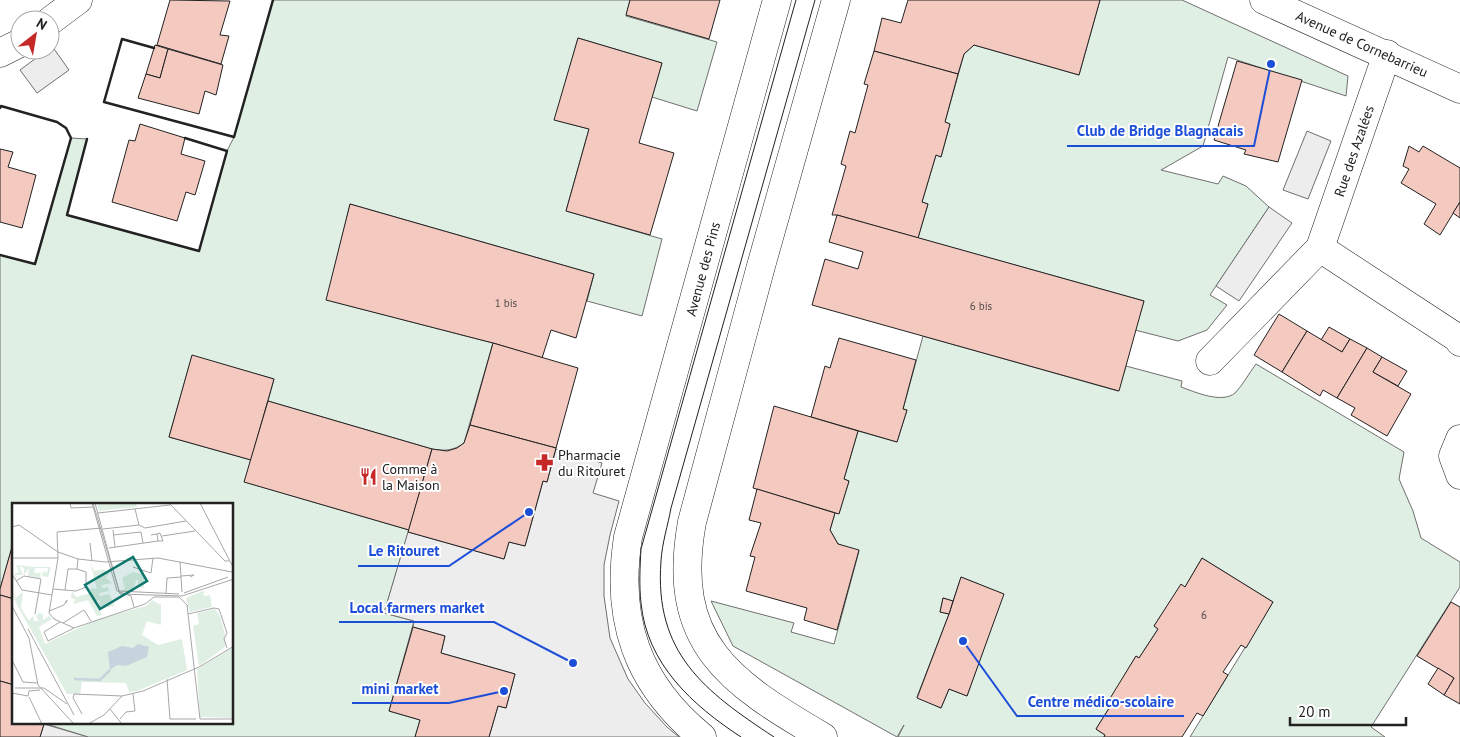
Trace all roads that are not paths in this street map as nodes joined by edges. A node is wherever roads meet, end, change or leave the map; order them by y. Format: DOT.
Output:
graph roads {
  1 [pos="78,0"];
  2 [pos="777,0"];
  3 [pos="836,0"];
  4 [pos="1264,0"];
  5 [pos="60,14"];
  6 [pos="1387,54"];
  7 [pos="1460,88"];
  8 [pos="1320,248"];
  9 [pos="1460,342"];
  10 [pos="1210,361"];
  11 [pos="1460,439"];
  12 [pos="1460,475"];
  13 [pos="702,737"];
  14 [pos="823,737"];
  1 -- 5 [label="street"];
  2 -- 13 [label="street, Avenue des Pins"];
  3 -- 14 [label="street"];
  4 -- 6 [label="street, Avenue de Cornebarrieu"];
  6 -- 7 [label="street, Avenue de Cornebarrieu"];
  6 -- 8 [label="street, Rue des Azalées"];
  8 -- 9 [label="street"];
  8 -- 10 [label="street, Rue des Azalées"];
  11 -- 12 [label="street"];
}
